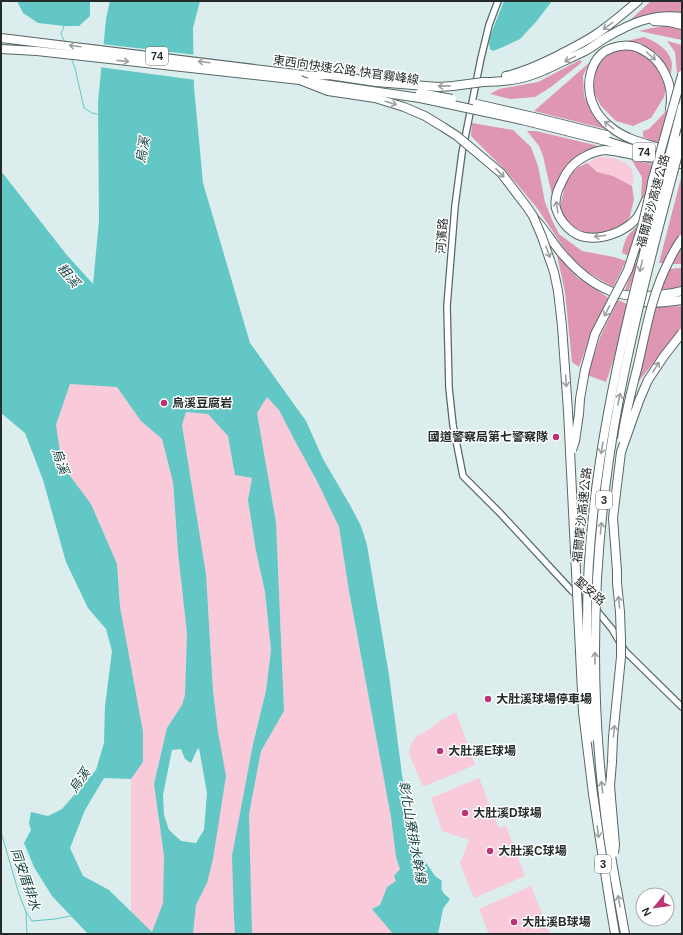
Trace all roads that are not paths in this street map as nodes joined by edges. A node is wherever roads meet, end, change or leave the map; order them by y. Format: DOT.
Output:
graph roads {
  1 [pos="498,1"];
  2 [pos="638,1"];
  3 [pos="682,17"];
  4 [pos="641,21"];
  5 [pos="682,25"];
  6 [pos="1,38"];
  7 [pos="2,49"];
  8 [pos="682,75"];
  9 [pos="312,76"];
  10 [pos="300,80"];
  11 [pos="483,82"];
  12 [pos="682,107"];
  13 [pos="667,128"];
  14 [pos="606,138"];
  15 [pos="682,139"];
  16 [pos="682,158"];
  17 [pos="682,164"];
  18 [pos="652,182"];
  19 [pos="533,216"];
  20 [pos="682,239"];
  21 [pos="682,291"];
  22 [pos="611,292"];
  23 [pos="682,300"];
  24 [pos="682,333"];
  25 [pos="621,452"];
  26 [pos="570,456"];
  27 [pos="463,476"];
  28 [pos="682,707"];
  29 [pos="593,794"];
  30 [pos="613,868"];
  31 [pos="616,934"];
  32 [pos="625,934"];
  1 -- 27 [label="street, 河濱路"];
  2 -- 11 [label="highway, one-way"];
  3 -- 4 [label="highway"];
  4 -- 5 [label="highway"];
  4 -- 11 [label="highway, one-way"];
  9 -- 6 [label="highway, 東西向快速公路 快官霧峰線 / 74, one-way"];
  7 -- 10 [label="highway, 東西向快速公路 快官霧峰線 / 74, one-way"];
  8 -- 13 [label="highway, bridge"];
  11 -- 9 [label="highway, one-way, bridge"];
  9 -- 14 [label="highway, 東西向快速公路 快官霧峰線 / 74, bridge"];
  10 -- 14 [label="highway, 東西向快速公路 快官霧峰線 / 74, bridge"];
  10 -- 19 [label="highway, one-way, bridge"];
  12 -- 29 [label="highway, 福爾摩沙高速公路 / 3, one-way, bridge"];
  16 -- 13 [label="highway, one-way, bridge"];
  13 -- 18 [label="highway, bridge"];
  14 -- 16 [label="highway, 東西向快速公路 快官霧峰線 / 74"];
  14 -- 17 [label="highway, 東西向快速公路 快官霧峰線 / 74"];
  30 -- 15 [label="highway, 福爾摩沙高速公路 / 3, one-way, bridge"];
  18 -- 17 [label="highway, one-way, bridge"];
  18 -- 26 [label="highway, one-way, bridge"];
  19 -- 22 [label="highway"];
  19 -- 26 [label="highway, one-way, bridge"];
  20 -- 25 [label="highway, bridge"];
  21 -- 22 [label="highway"];
  22 -- 23 [label="highway"];
  25 -- 24 [label="highway, one-way, bridge"];
  30 -- 25 [label="highway, one-way, bridge"];
  26 -- 29 [label="highway, bridge"];
  27 -- 28 [label="street, 聖安路"];
  29 -- 31 [label="highway, 福爾摩沙高速公路 / 3, one-way"];
  32 -- 30 [label="highway, 福爾摩沙高速公路 / 3, one-way"];
}
